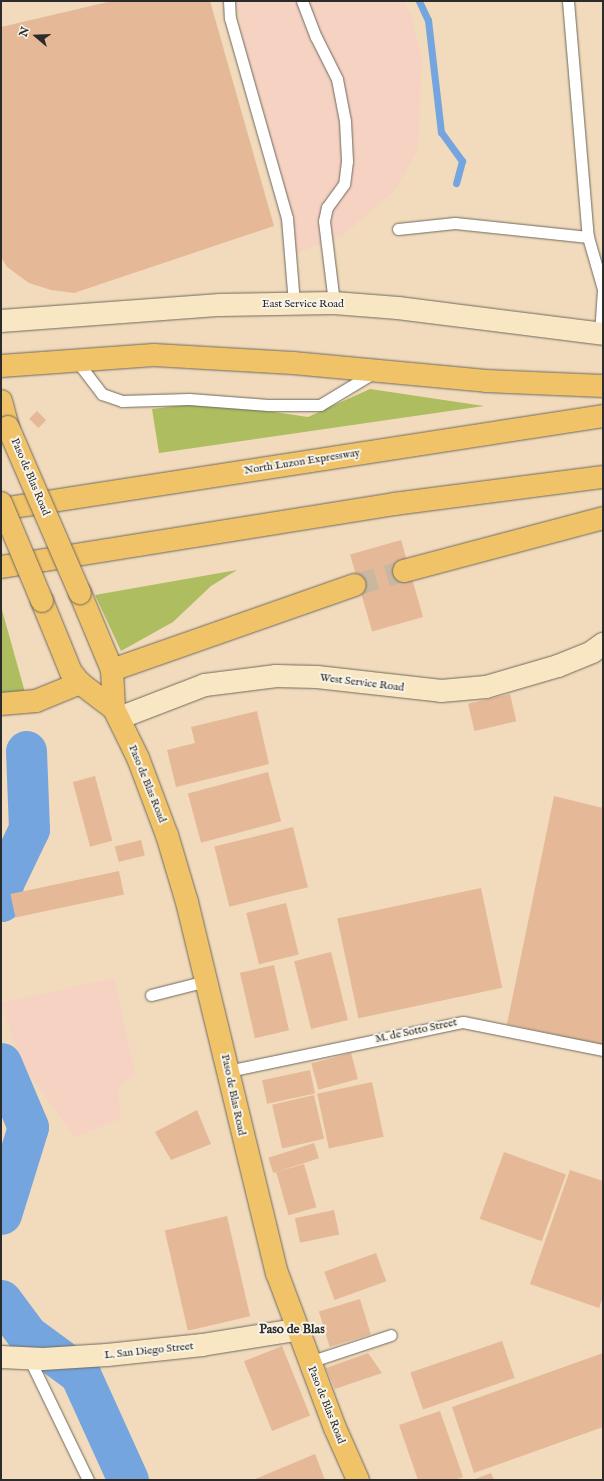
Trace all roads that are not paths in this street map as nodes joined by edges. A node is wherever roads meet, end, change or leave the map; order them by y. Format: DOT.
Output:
graph roads {
  1 [pos="229,1"];
  2 [pos="302,1"];
  3 [pos="568,1"];
  4 [pos="398,229"];
  5 [pos="588,237"];
  6 [pos="334,303"];
  7 [pos="294,304"];
  8 [pos="1,321"];
  9 [pos="602,334"];
  10 [pos="76,360"];
  11 [pos="1,366"];
  12 [pos="375,372"];
  13 [pos="603,386"];
  14 [pos="1,401"];
  15 [pos="603,416"];
  16 [pos="603,477"];
  17 [pos="1,503"];
  18 [pos="1,509"];
  19 [pos="603,518"];
  20 [pos="1,568"];
  21 [pos="404,571"];
  22 [pos="355,585"];
  23 [pos="603,644"];
  24 [pos="112,670"];
  25 [pos="80,683"];
  26 [pos="1,704"];
  27 [pos="116,713"];
  28 [pos="206,981"];
  29 [pos="151,995"];
  30 [pos="603,1050"];
  31 [pos="228,1071"];
  32 [pos="296,1330"];
  33 [pos="391,1335"];
  34 [pos="1,1357"];
  35 [pos="36,1359"];
  36 [pos="309,1362"];
  37 [pos="88,1480"];
  38 [pos="358,1480"];
  1 -- 7 [label="lane"];
  2 -- 6 [label="lane"];
  3 -- 5 [label="lane"];
  4 -- 5 [label="lane"];
  5 -- 9 [label="lane"];
  6 -- 7 [label="street, East Service Road"];
  6 -- 9 [label="street, East Service Road"];
  7 -- 8 [label="street, East Service Road"];
  10 -- 11 [label="main road"];
  10 -- 12 [label="main road"];
  10 -- 12 [label="lane"];
  12 -- 13 [label="main road"];
  14 -- 24 [label="main road, Paso de Blas Road, bridge"];
  15 -- 18 [label="main road, North Luzon Expressway"];
  16 -- 20 [label="main road"];
  17 -- 25 [label="main road, Paso de Blas Road, bridge"];
  19 -- 21 [label="main road"];
  22 -- 24 [label="main road"];
  23 -- 27 [label="street, West Service Road"];
  24 -- 25 [label="main road"];
  24 -- 27 [label="main road, Paso de Blas Road"];
  25 -- 26 [label="main road"];
  25 -- 27 [label="main road, Paso de Blas Road"];
  27 -- 28 [label="main road, Paso de Blas Road"];
  28 -- 29 [label="lane"];
  28 -- 31 [label="main road, Paso de Blas Road"];
  30 -- 31 [label="lane, M. de Sotto Street"];
  31 -- 32 [label="main road, Paso de Blas Road"];
  32 -- 35 [label="street, L. San Diego Street"];
  32 -- 36 [label="main road, Paso de Blas Road"];
  33 -- 36 [label="lane"];
  34 -- 35 [label="street, L. San Diego Street"];
  35 -- 37 [label="lane"];
  36 -- 38 [label="main road, Paso de Blas Road"];
}
